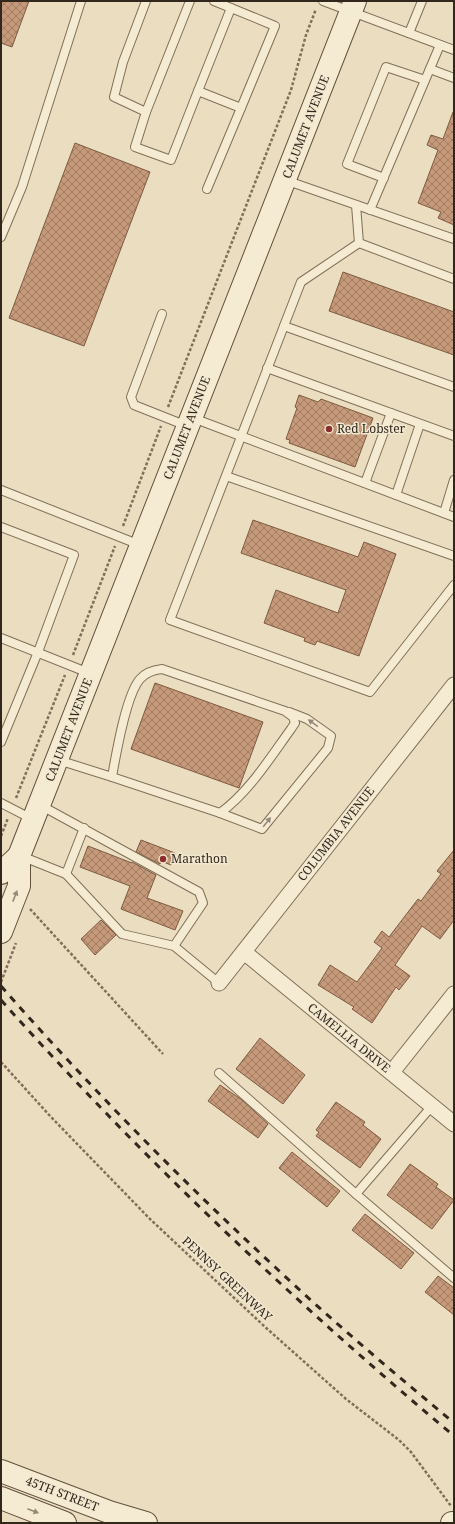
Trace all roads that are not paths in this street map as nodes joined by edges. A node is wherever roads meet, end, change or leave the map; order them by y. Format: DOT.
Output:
graph roads {
  1 [pos="81,1"];
  2 [pos="146,1"];
  3 [pos="190,1"];
  4 [pos="214,1"];
  5 [pos="323,1"];
  6 [pos="422,1"];
  7 [pos="353,6"];
  8 [pos="231,8"];
  9 [pos="409,33"];
  10 [pos="440,45"];
  11 [pos="454,50"];
  12 [pos="430,69"];
  13 [pos="454,78"];
  14 [pos="425,80"];
  15 [pos="198,91"];
  16 [pos="241,108"];
  17 [pos="146,112"];
  18 [pos="384,178"];
  19 [pos="285,180"];
  20 [pos="207,189"];
  21 [pos="356,205"];
  22 [pos="370,210"];
  23 [pos="1,238"];
  24 [pos="454,239"];
  25 [pos="359,243"];
  26 [pos="454,279"];
  27 [pos="162,314"];
  28 [pos="284,326"];
  29 [pos="267,368"];
  30 [pos="454,387"];
  31 [pos="391,413"];
  32 [pos="190,422"];
  33 [pos="420,424"];
  34 [pos="454,436"];
  35 [pos="241,437"];
  36 [pos="226,476"];
  37 [pos="454,480"];
  38 [pos="366,484"];
  39 [pos="1,490"];
  40 [pos="396,495"];
  41 [pos="444,513"];
  42 [pos="454,517"];
  43 [pos="1,527"];
  44 [pos="141,545"];
  45 [pos="454,556"];
  46 [pos="454,585"];
  47 [pos="1,638"];
  48 [pos="38,652"];
  49 [pos="91,674"];
  50 [pos="454,685"];
  51 [pos="285,711"];
  52 [pos="1,742"];
  53 [pos="57,759"];
  54 [pos="112,777"];
  55 [pos="1,803"];
  56 [pos="37,812"];
  57 [pos="220,814"];
  58 [pos="84,828"];
  59 [pos="19,856"];
  60 [pos="1,873"];
  61 [pos="66,874"];
  62 [pos="9,937"];
  63 [pos="174,946"];
  64 [pos="244,952"];
  65 [pos="219,983"];
  66 [pos="454,994"];
  67 [pos="392,1072"];
  68 [pos="219,1073"];
  69 [pos="432,1106"];
  70 [pos="454,1124"];
  71 [pos="356,1194"];
  72 [pos="454,1278"];
  73 [pos="1,1471"];
  74 [pos="1,1498"];
  75 [pos="65,1523"];
  76 [pos="142,1523"];
  77 [pos="146,1523"];
  1 -- 23 [label="lane"];
  2 -- 17 [label="lane"];
  3 -- 17 [label="lane"];
  4 -- 8 [label="lane"];
  5 -- 7 [label="lane"];
  6 -- 9 [label="lane"];
  7 -- 9 [label="lane"];
  7 -- 19 [label="main road, CALUMET AVENUE"];
  8 -- 15 [label="lane"];
  8 -- 16 [label="lane"];
  9 -- 10 [label="lane"];
  10 -- 11 [label="lane"];
  10 -- 12 [label="lane"];
  12 -- 13 [label="lane"];
  12 -- 14 [label="lane"];
  14 -- 18 [label="lane"];
  14 -- 18 [label="lane"];
  15 -- 16 [label="lane"];
  15 -- 17 [label="lane"];
  16 -- 20 [label="lane"];
  18 -- 22 [label="lane"];
  19 -- 21 [label="lane"];
  19 -- 32 [label="main road, CALUMET AVENUE"];
  21 -- 22 [label="lane"];
  21 -- 25 [label="lane"];
  22 -- 24 [label="lane"];
  25 -- 26 [label="lane"];
  25 -- 28 [label="lane"];
  27 -- 32 [label="lane"];
  28 -- 29 [label="lane"];
  28 -- 30 [label="lane"];
  29 -- 31 [label="lane"];
  29 -- 35 [label="lane"];
  31 -- 33 [label="lane"];
  31 -- 38 [label="lane"];
  32 -- 35 [label="lane"];
  32 -- 44 [label="main road, CALUMET AVENUE"];
  33 -- 34 [label="lane"];
  33 -- 40 [label="lane"];
  35 -- 36 [label="lane"];
  35 -- 38 [label="lane"];
  36 -- 45 [label="lane"];
  36 -- 46 [label="lane"];
  37 -- 41 [label="lane"];
  38 -- 40 [label="lane"];
  39 -- 44 [label="lane"];
  40 -- 41 [label="lane"];
  41 -- 42 [label="lane"];
  43 -- 48 [label="lane"];
  44 -- 49 [label="main road, CALUMET AVENUE"];
  47 -- 48 [label="lane"];
  48 -- 49 [label="lane"];
  48 -- 52 [label="lane"];
  49 -- 53 [label="main road, CALUMET AVENUE"];
  50 -- 64 [label="street, COLUMBIA AVENUE"];
  51 -- 54 [label="lane"];
  51 -- 57 [label="lane"];
  57 -- 51 [label="lane, one-way"];
  53 -- 54 [label="lane"];
  53 -- 56 [label="main road, CALUMET AVENUE"];
  54 -- 57 [label="lane"];
  55 -- 56 [label="lane"];
  56 -- 58 [label="lane"];
  56 -- 59 [label="main road, CALUMET AVENUE"];
  58 -- 61 [label="lane"];
  58 -- 63 [label="lane"];
  59 -- 60 [label="main road, CALUMET AVENUE"];
  59 -- 61 [label="lane"];
  62 -- 59 [label="main road, CALUMET AVENUE, one-way"];
  61 -- 63 [label="lane"];
  63 -- 65 [label="lane"];
  64 -- 65 [label="street, COLUMBIA AVENUE"];
  64 -- 67 [label="street, CAMELLIA DRIVE"];
  66 -- 67 [label="street"];
  67 -- 69 [label="street, CAMELLIA DRIVE"];
  68 -- 71 [label="lane"];
  69 -- 70 [label="street, CAMELLIA DRIVE"];
  69 -- 71 [label="lane"];
  71 -- 72 [label="lane"];
  73 -- 76 [label="main road, 45TH STREET"];
  74 -- 75 [label="main road, one-way"];
  76 -- 77 [label="main road, 45TH STREET"];
}
